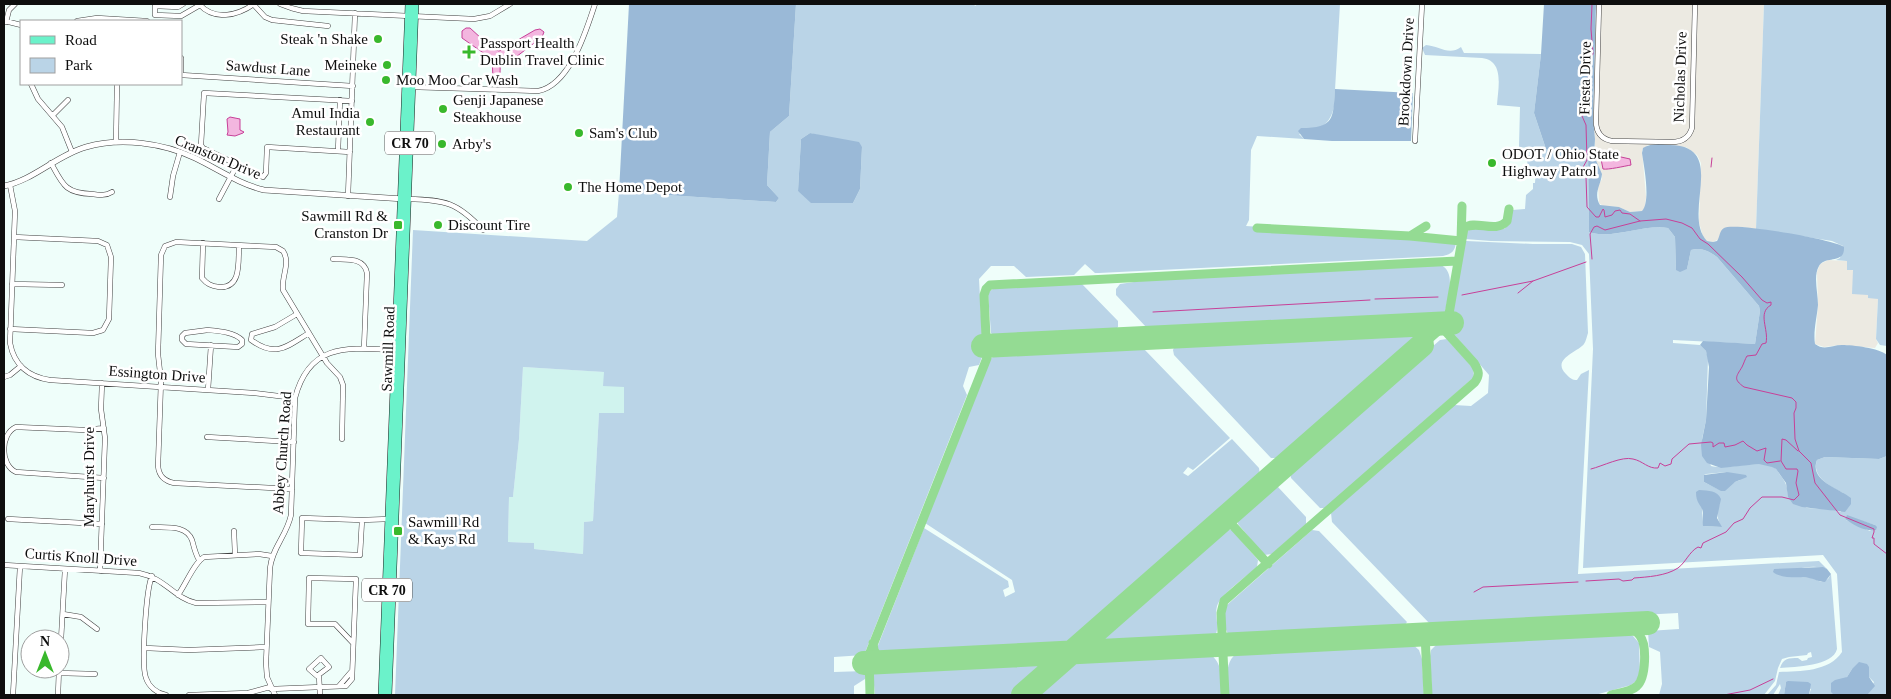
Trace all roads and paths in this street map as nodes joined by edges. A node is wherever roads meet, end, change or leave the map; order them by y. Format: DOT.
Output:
graph roads {
  1 [pos="15,4"];
  2 [pos="184,4"];
  3 [pos="200,4"];
  4 [pos="254,4"];
  5 [pos="280,4"];
  6 [pos="409,4"];
  7 [pos="415,4"];
  8 [pos="510,4"];
  9 [pos="595,4"];
  10 [pos="1422,4"];
  11 [pos="1599,4"];
  12 [pos="1695,4"];
  13 [pos="355,14"];
  14 [pos="412,16"];
  15 [pos="84,20"];
  16 [pos="119,20"];
  17 [pos="5,21"];
  18 [pos="20,24"];
  19 [pos="328,26"];
  20 [pos="182,75"];
  21 [pos="31,85"];
  22 [pos="117,85"];
  23 [pos="352,86"];
  24 [pos="412,87"];
  25 [pos="352,99"];
  26 [pos="68,100"];
  27 [pos="340,100"];
  28 [pos="53,115"];
  29 [pos="1415,141"];
  30 [pos="116,142"];
  31 [pos="1645,142"];
  32 [pos="338,151"];
  33 [pos="72,152"];
  34 [pos="180,152"];
  35 [pos="350,152"];
  36 [pos="51,163"];
  37 [pos="237,165"];
  38 [pos="230,176"];
  39 [pos="7,186"];
  40 [pos="112,192"];
  41 [pos="348,196"];
  42 [pos="170,197"];
  43 [pos="219,199"];
  44 [pos="405,199"];
  45 [pos="483,230"];
  46 [pos="14,237"];
  47 [pos="203,244"];
  48 [pos="239,246"];
  49 [pos="333,259"];
  50 [pos="12,284"];
  51 [pos="62,286"];
  52 [pos="297,314"];
  53 [pos="10,329"];
  54 [pos="309,333"];
  55 [pos="211,345"];
  56 [pos="364,348"];
  57 [pos="399,350"];
  58 [pos="323,357"];
  59 [pos="21,366"];
  60 [pos="4,377"];
  61 [pos="102,383"];
  62 [pos="160,387"];
  63 [pos="208,390"];
  64 [pos="295,398"];
  65 [pos="104,428"];
  66 [pos="207,437"];
  67 [pos="342,439"];
  68 [pos="294,442"];
  69 [pos="104,478"];
  70 [pos="292,489"];
  71 [pos="8,519"];
  72 [pos="393,519"];
  73 [pos="362,520"];
  74 [pos="102,524"];
  75 [pos="152,528"];
  76 [pos="234,531"];
  77 [pos="235,555"];
  78 [pos="272,556"];
  79 [pos="199,560"];
  80 [pos="4,565"];
  81 [pos="20,566"];
  82 [pos="66,569"];
  83 [pos="100,571"];
  84 [pos="152,576"];
  85 [pos="178,595"];
  86 [pos="268,602"];
  87 [pos="63,614"];
  88 [pos="62,629"];
  89 [pos="97,629"];
  90 [pos="353,643"];
  91 [pos="266,647"];
  92 [pos="145,648"];
  93 [pos="70,672"];
  94 [pos="95,674"];
  95 [pos="320,676"];
  96 [pos="59,679"];
  97 [pos="320,686"];
  98 [pos="271,688"];
  99 [pos="12,695"];
  100 [pos="58,695"];
  101 [pos="166,695"];
  102 [pos="189,695"];
  103 [pos="275,695"];
  104 [pos="320,695"];
  105 [pos="382,695"];
  106 [pos="388,695"];
  1 -- 17 [label="street"];
  2 -- 3 [label="street"];
  3 -- 4 [label="street"];
  4 -- 19 [label="street"];
  5 -- 13 [label="street"];
  6 -- 14 [label="main road, Sawmill Road / CR 70"];
  7 -- 14 [label="main road, Sawmill Road / CR 70"];
  8 -- 14 [label="street"];
  9 -- 24 [label="street"];
  10 -- 29 [label="street, Brookdown Drive"];
  11 -- 31 [label="street, Fiesta Drive"];
  12 -- 31 [label="street, Nicholas Drive"];
  13 -- 14 [label="street"];
  13 -- 23 [label="street"];
  14 -- 24 [label="main road, Sawmill Road / CR 70"];
  14 -- 44 [label="main road, Sawmill Road / CR 70"];
  15 -- 16 [label="street"];
  17 -- 18 [label="street"];
  20 -- 23 [label="street, Sawdust Lane"];
  21 -- 28 [label="street"];
  22 -- 30 [label="street"];
  23 -- 25 [label="street"];
  24 -- 44 [label="main road, Sawmill Road / CR 70"];
  25 -- 27 [label="street"];
  25 -- 35 [label="street"];
  26 -- 28 [label="street"];
  27 -- 32 [label="street"];
  27 -- 37 [label="street"];
  28 -- 33 [label="street"];
  30 -- 33 [label="street, Cranston Drive"];
  30 -- 34 [label="street, Cranston Drive"];
  32 -- 35 [label="street"];
  32 -- 37 [label="street"];
  33 -- 36 [label="street, Cranston Drive"];
  34 -- 38 [label="street, Cranston Drive"];
  34 -- 42 [label="street"];
  35 -- 41 [label="street"];
  36 -- 39 [label="street, Cranston Drive"];
  36 -- 40 [label="street"];
  37 -- 38 [label="street"];
  38 -- 41 [label="street, Cranston Drive"];
  38 -- 43 [label="street"];
  39 -- 46 [label="street"];
  41 -- 44 [label="street, Cranston Drive"];
  44 -- 45 [label="street"];
  44 -- 57 [label="main road, Sawmill Road / CR 70"];
  46 -- 50 [label="street"];
  46 -- 53 [label="street"];
  47 -- 48 [label="street"];
  47 -- 48 [label="street"];
  47 -- 62 [label="street"];
  48 -- 52 [label="street"];
  49 -- 56 [label="street"];
  50 -- 51 [label="street"];
  50 -- 53 [label="street"];
  52 -- 54 [label="street"];
  52 -- 54 [label="street"];
  53 -- 59 [label="street"];
  54 -- 58 [label="street"];
  55 -- 55 [label="street"];
  55 -- 63 [label="street"];
  56 -- 57 [label="street, Abbey Church Road"];
  56 -- 58 [label="street, Abbey Church Road"];
  57 -- 72 [label="main road, Sawmill Road / CR 70"];
  58 -- 64 [label="street, Abbey Church Road"];
  58 -- 67 [label="street"];
  59 -- 60 [label="street"];
  59 -- 61 [label="street, Essington Drive"];
  61 -- 62 [label="street, Essington Drive"];
  61 -- 65 [label="street, Maryhurst Drive"];
  62 -- 63 [label="street, Essington Drive"];
  62 -- 70 [label="street"];
  63 -- 64 [label="street, Essington Drive"];
  64 -- 68 [label="street, Abbey Church Road"];
  65 -- 69 [label="street, Maryhurst Drive"];
  65 -- 69 [label="street"];
  66 -- 68 [label="street"];
  68 -- 70 [label="street, Abbey Church Road"];
  69 -- 74 [label="street, Maryhurst Drive"];
  70 -- 78 [label="street, Abbey Church Road"];
  71 -- 74 [label="street"];
  72 -- 73 [label="street"];
  72 -- 105 [label="main road, Sawmill Road / CR 70"];
  72 -- 106 [label="main road, Sawmill Road / CR 70"];
  73 -- 73 [label="street"];
  74 -- 83 [label="street, Maryhurst Drive"];
  75 -- 79 [label="street"];
  76 -- 77 [label="street"];
  77 -- 78 [label="street"];
  77 -- 79 [label="street"];
  78 -- 86 [label="street, Abbey Church Road"];
  79 -- 85 [label="street"];
  80 -- 81 [label="street, Curtis Knoll Drive"];
  81 -- 82 [label="street, Curtis Knoll Drive"];
  81 -- 99 [label="street"];
  82 -- 83 [label="street, Curtis Knoll Drive"];
  82 -- 87 [label="street"];
  83 -- 84 [label="street, Curtis Knoll Drive"];
  84 -- 85 [label="street, Curtis Knoll Drive"];
  84 -- 92 [label="street"];
  85 -- 86 [label="street, Curtis Knoll Drive"];
  86 -- 91 [label="street, Abbey Church Road"];
  87 -- 88 [label="street"];
  87 -- 89 [label="street"];
  90 -- 90 [label="street"];
  90 -- 97 [label="street"];
  91 -- 92 [label="street"];
  91 -- 98 [label="street, Abbey Church Road"];
  92 -- 101 [label="street"];
  93 -- 94 [label="street"];
  95 -- 97 [label="street"];
  96 -- 100 [label="street"];
  97 -- 98 [label="street"];
  97 -- 104 [label="street"];
  98 -- 102 [label="street"];
  98 -- 103 [label="street, Abbey Church Road"];
}
